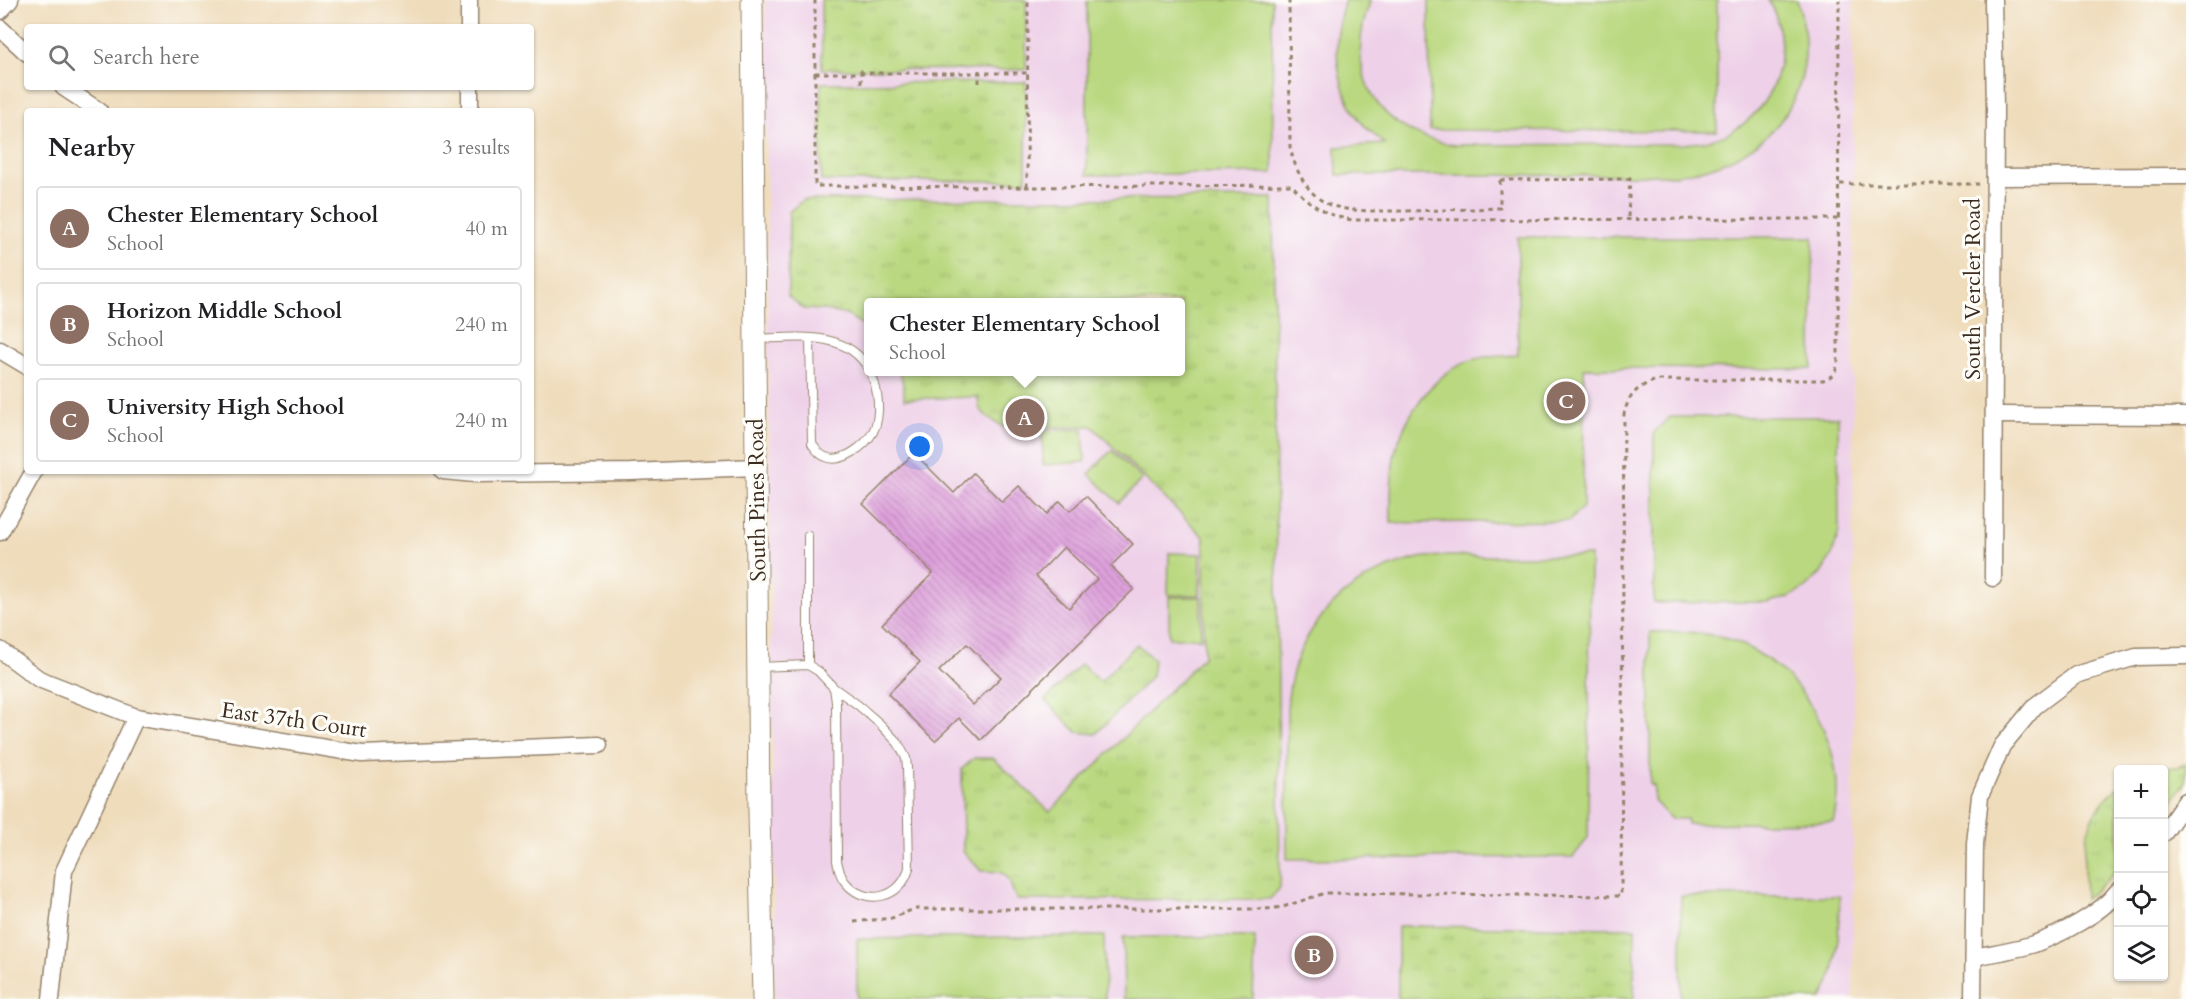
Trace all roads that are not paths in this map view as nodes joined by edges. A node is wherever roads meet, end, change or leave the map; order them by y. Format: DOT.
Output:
graph roads {
  1 [pos="10,0"];
  2 [pos="469,0"];
  3 [pos="753,0"];
  4 [pos="1993,0"];
  5 [pos="0,11"];
  6 [pos="469,24"];
  7 [pos="0,28"];
  8 [pos="24,50"];
  9 [pos="68,90"];
  10 [pos="470,90"];
  11 [pos="94,108"];
  12 [pos="470,108"];
  13 [pos="2186,176"];
  14 [pos="1995,180"];
  15 [pos="810,338"];
  16 [pos="754,339"];
  17 [pos="0,350"];
  18 [pos="864,362"];
  19 [pos="24,364"];
  20 [pos="871,376"];
  21 [pos="1994,415"];
  22 [pos="2186,416"];
  23 [pos="756,467"];
  24 [pos="534,472"];
  25 [pos="32,474"];
  26 [pos="0,532"];
  27 [pos="808,536"];
  28 [pos="1993,578"];
  29 [pos="0,650"];
  30 [pos="2186,656"];
  31 [pos="808,665"];
  32 [pos="758,667"];
  33 [pos="834,688"];
  34 [pos="136,717"];
  35 [pos="599,745"];
  36 [pos="2186,801"];
  37 [pos="2168,826"];
  38 [pos="2114,897"];
  39 [pos="1974,957"];
  40 [pos="51,999"];
  41 [pos="763,999"];
  42 [pos="1973,999"];
  1 -- 5 [label="street"];
  2 -- 6 [label="street"];
  3 -- 16 [label="street, South Pines Road"];
  4 -- 14 [label="street, South Vercler Road"];
  7 -- 8 [label="street"];
  9 -- 11 [label="street"];
  10 -- 12 [label="street"];
  13 -- 14 [label="street"];
  14 -- 21 [label="street, South Vercler Road"];
  15 -- 16 [label="lane"];
  15 -- 18 [label="lane"];
  15 -- 20 [label="lane"];
  16 -- 23 [label="street, South Pines Road"];
  17 -- 19 [label="street"];
  21 -- 22 [label="street"];
  21 -- 28 [label="street, South Vercler Road"];
  23 -- 24 [label="street"];
  23 -- 32 [label="street, South Pines Road"];
  25 -- 26 [label="street"];
  27 -- 31 [label="lane"];
  29 -- 34 [label="street, East 37th Court"];
  30 -- 39 [label="street"];
  31 -- 32 [label="lane"];
  31 -- 33 [label="lane"];
  32 -- 41 [label="street, South Pines Road"];
  33 -- 33 [label="lane"];
  34 -- 35 [label="street, East 37th Court"];
  34 -- 40 [label="street"];
  36 -- 37 [label="street"];
  38 -- 39 [label="street"];
  39 -- 42 [label="street"];
}
